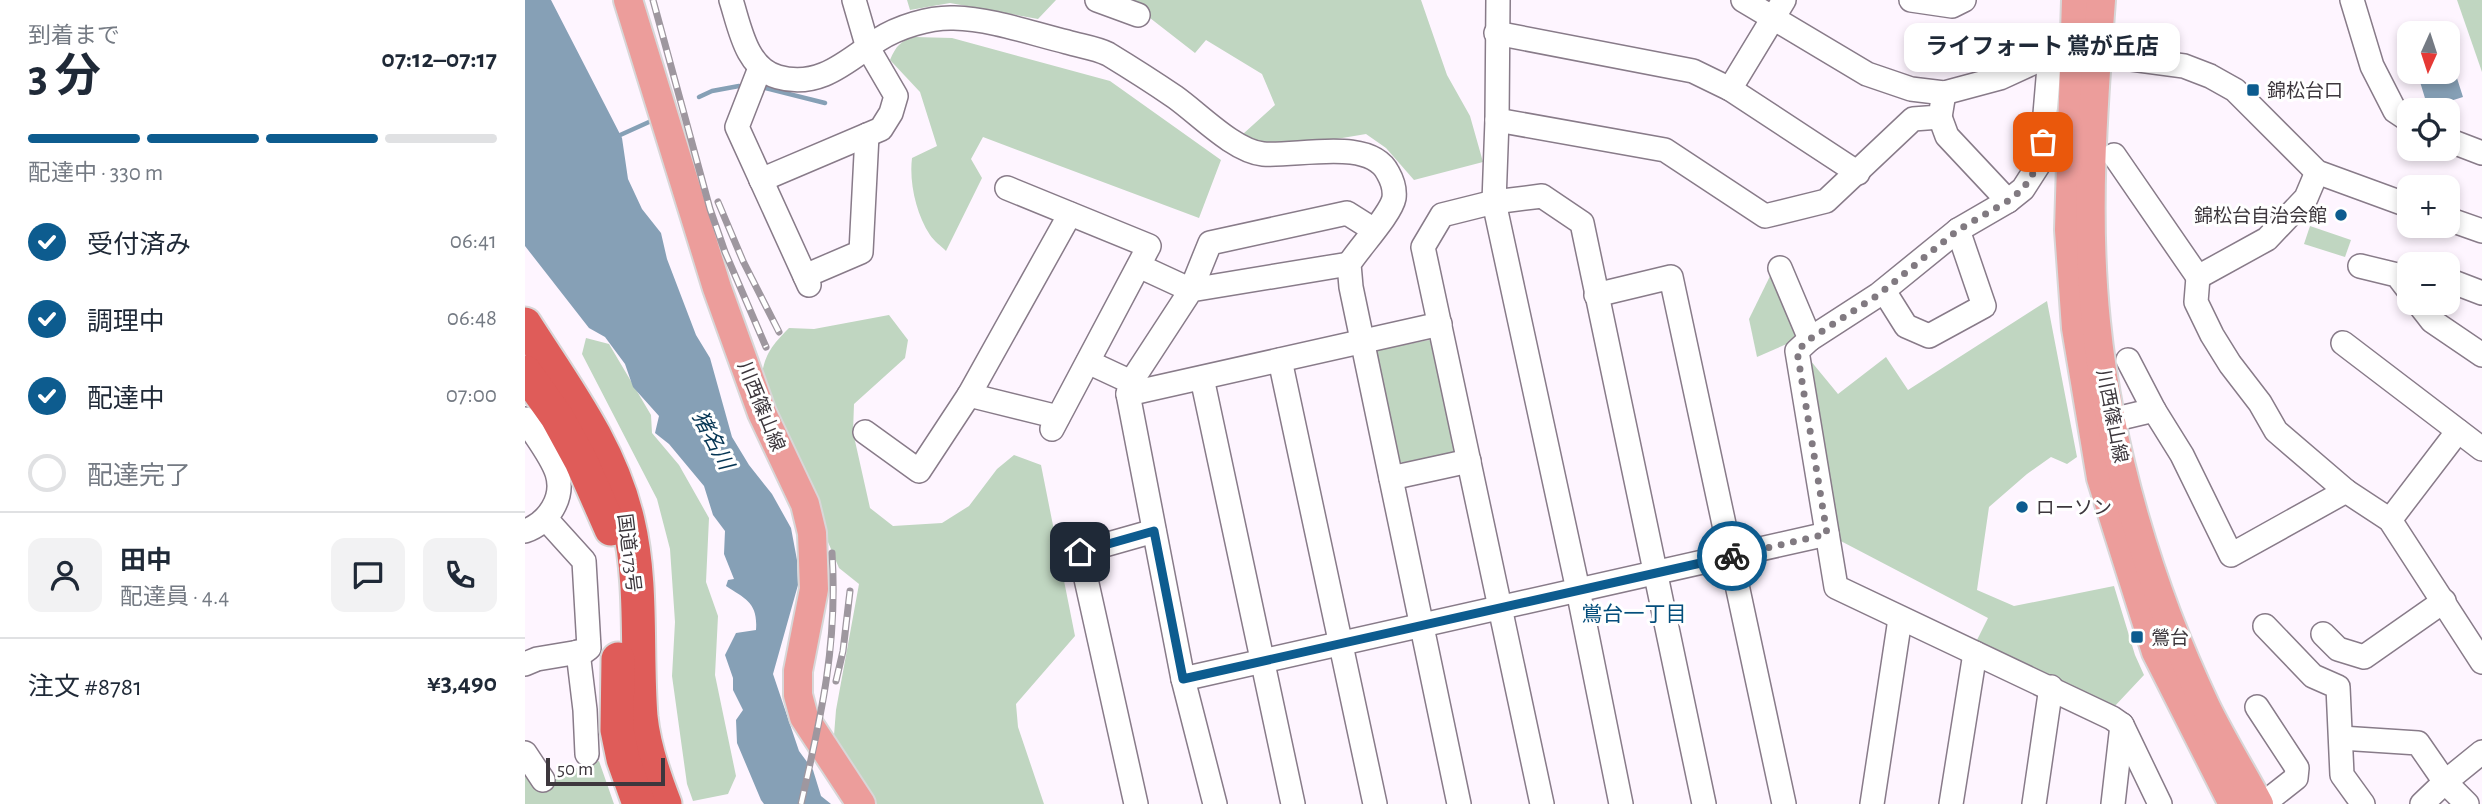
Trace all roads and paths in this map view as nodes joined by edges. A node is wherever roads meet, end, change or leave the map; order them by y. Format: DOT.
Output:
graph roads {
  1 [pos="628,0"];
  2 [pos="730,0"];
  3 [pos="854,0"];
  4 [pos="1097,0"];
  5 [pos="1497,0"];
  6 [pos="1743,0"];
  7 [pos="1911,0"];
  8 [pos="1964,0"];
  9 [pos="2076,0"];
  10 [pos="2101,0"];
  11 [pos="2352,0"];
  12 [pos="1779,8"];
  13 [pos="1138,15"];
  14 [pos="1496,33"];
  15 [pos="867,48"];
  16 [pos="2073,52"];
  17 [pos="760,68"];
  18 [pos="1730,89"];
  19 [pos="1944,93"];
  20 [pos="2397,112"];
  21 [pos="1940,117"];
  22 [pos="1497,120"];
  23 [pos="867,135"];
  24 [pos="2460,145"];
  25 [pos="2482,153"];
  26 [pos="2114,155"];
  27 [pos="2317,172"];
  28 [pos="1858,173"];
  29 [pos="761,180"];
  30 [pos="1007,188"];
  31 [pos="2008,201"];
  32 [pos="2397,201"];
  33 [pos="1494,202"];
  34 [pos="1070,214"];
  35 [pos="2460,223"];
  36 [pos="1374,230"];
  37 [pos="1958,230"];
  38 [pos="2482,231"];
  39 [pos="1349,264"];
  40 [pos="1139,266"];
  41 [pos="2360,266"];
  42 [pos="1780,268"];
  43 [pos="2397,275"];
  44 [pos="2198,277"];
  45 [pos="2460,285"];
  46 [pos="1191,290"];
  47 [pos="1884,291"];
  48 [pos="2482,293"];
  49 [pos="1596,295"];
  50 [pos="2428,315"];
  51 [pos="525,324"];
  52 [pos="1440,324"];
  53 [pos="1810,339"];
  54 [pos="1363,342"];
  55 [pos="2343,343"];
  56 [pos="2482,355"];
  57 [pos="1280,360"];
  58 [pos="2128,360"];
  59 [pos="1088,362"];
  60 [pos="525,372"];
  61 [pos="1202,378"];
  62 [pos="1130,388"];
  63 [pos="969,395"];
  64 [pos="2154,411"];
  65 [pos="525,419"];
  66 [pos="2101,423"];
  67 [pos="2458,431"];
  68 [pos="865,432"];
  69 [pos="2482,449"];
  70 [pos="1469,461"];
  71 [pos="1391,478"];
  72 [pos="2346,491"];
  73 [pos="546,519"];
  74 [pos="2390,520"];
  75 [pos="525,531"];
  76 [pos="1154,531"];
  77 [pos="1827,534"];
  78 [pos="1733,555"];
  79 [pos="1655,573"];
  80 [pos="1578,590"];
  81 [pos="2444,601"];
  82 [pos="1500,608"];
  83 [pos="1900,619"];
  84 [pos="1422,626"];
  85 [pos="2265,626"];
  86 [pos="2323,634"];
  87 [pos="1339,644"];
  88 [pos="578,652"];
  89 [pos="1975,653"];
  90 [pos="1261,662"];
  91 [pos="2482,662"];
  92 [pos="525,664"];
  93 [pos="1183,679"];
  94 [pos="2051,687"];
  95 [pos="2257,707"];
  96 [pos="2122,725"];
  97 [pos="2341,738"];
  98 [pos="2482,752"];
  99 [pos="525,753"];
  100 [pos="587,754"];
  101 [pos="543,780"];
  102 [pos="2445,782"];
  103 [pos="639,804"];
  104 [pos="665,804"];
  105 [pos="861,804"];
  106 [pos="1136,804"];
  107 [pos="1215,804"];
  108 [pos="1293,804"];
  109 [pos="1375,804"];
  110 [pos="1459,804"];
  111 [pos="1542,804"];
  112 [pos="1621,804"];
  113 [pos="1704,804"];
  114 [pos="1784,804"];
  115 [pos="1872,804"];
  116 [pos="1951,804"];
  117 [pos="2034,804"];
  118 [pos="2113,804"];
  119 [pos="2160,804"];
  120 [pos="2233,804"];
  121 [pos="2261,804"];
  122 [pos="2363,804"];
  123 [pos="2422,804"];
  124 [pos="2467,804"];
  1 -- 105 [label="main road, 川西篠山線"];
  2 -- 17 [label="street"];
  3 -- 15 [label="street"];
  4 -- 13 [label="street"];
  5 -- 14 [label="street"];
  6 -- 12 [label="street"];
  7 -- 8 [label="street"];
  9 -- 16 [label="main road, 川西篠山線"];
  10 -- 16 [label="main road, 川西篠山線"];
  11 -- 20 [label="street"];
  12 -- 18 [label="street"];
  12 -- 19 [label="street"];
  14 -- 18 [label="street"];
  14 -- 22 [label="street"];
  15 -- 17 [label="street"];
  15 -- 23 [label="street"];
  15 -- 36 [label="street"];
  16 -- 19 [label="street"];
  16 -- 27 [label="street"];
  16 -- 31 [label="street"];
  16 -- 66 [label="main road, 川西篠山線"];
  17 -- 29 [label="street"];
  18 -- 28 [label="street"];
  19 -- 21 [label="street"];
  21 -- 28 [label="street"];
  21 -- 31 [label="street"];
  22 -- 28 [label="street"];
  22 -- 33 [label="street"];
  23 -- 29 [label="street"];
  23 -- 29 [label="street"];
  24 -- 25 [label="street"];
  26 -- 44 [label="street"];
  27 -- 32 [label="street"];
  27 -- 44 [label="street"];
  30 -- 34 [label="street"];
  31 -- 37 [label="street"];
  33 -- 49 [label="street"];
  33 -- 52 [label="street"];
  33 -- 80 [label="street"];
  34 -- 40 [label="street"];
  34 -- 63 [label="street"];
  35 -- 38 [label="street"];
  36 -- 39 [label="street"];
  36 -- 46 [label="street"];
  37 -- 47 [label="street"];
  37 -- 47 [label="street"];
  39 -- 46 [label="street"];
  39 -- 54 [label="street"];
  40 -- 46 [label="street"];
  40 -- 59 [label="street"];
  41 -- 43 [label="street"];
  42 -- 53 [label="street"];
  44 -- 72 [label="street"];
  45 -- 48 [label="street"];
  46 -- 62 [label="street"];
  47 -- 53 [label="street"];
  49 -- 78 [label="street"];
  49 -- 79 [label="street"];
  50 -- 56 [label="street"];
  51 -- 104 [label="highway, 国道173号"];
  52 -- 54 [label="street"];
  52 -- 70 [label="street"];
  53 -- 77 [label="street"];
  54 -- 57 [label="street"];
  54 -- 71 [label="street"];
  55 -- 67 [label="street"];
  57 -- 61 [label="street"];
  57 -- 87 [label="street"];
  58 -- 64 [label="street"];
  59 -- 62 [label="street"];
  59 -- 63 [label="street"];
  60 -- 103 [label="highway, 国道173号"];
  61 -- 62 [label="street"];
  61 -- 90 [label="street"];
  62 -- 76 [label="street"];
  63 -- 68 [label="street"];
  64 -- 66 [label="street"];
  64 -- 72 [label="street"];
  65 -- 73 [label="street"];
  66 -- 120 [label="main road, 川西篠山線"];
  66 -- 121 [label="main road, 川西篠山線"];
  67 -- 69 [label="street"];
  67 -- 74 [label="street"];
  70 -- 71 [label="street"];
  70 -- 82 [label="street"];
  71 -- 84 [label="street"];
  72 -- 74 [label="street"];
  73 -- 75 [label="street"];
  73 -- 88 [label="street"];
  74 -- 81 [label="street"];
  76 -- 93 [label="street"];
  76 -- 106 [label="street"];
  77 -- 78 [label="street"];
  77 -- 83 [label="street"];
  78 -- 79 [label="street"];
  78 -- 114 [label="street"];
  79 -- 80 [label="street"];
  79 -- 113 [label="street"];
  80 -- 82 [label="street"];
  80 -- 112 [label="street"];
  81 -- 86 [label="street"];
  81 -- 91 [label="street"];
  82 -- 84 [label="street"];
  82 -- 111 [label="street"];
  83 -- 89 [label="street"];
  83 -- 115 [label="street"];
  84 -- 87 [label="street"];
  84 -- 110 [label="street"];
  85 -- 97 [label="street"];
  87 -- 90 [label="street"];
  87 -- 109 [label="street"];
  88 -- 92 [label="street"];
  88 -- 100 [label="street"];
  89 -- 94 [label="street"];
  89 -- 116 [label="street"];
  90 -- 93 [label="street"];
  90 -- 108 [label="street"];
  93 -- 107 [label="street"];
  94 -- 96 [label="street"];
  94 -- 117 [label="street"];
  95 -- 121 [label="street"];
  96 -- 118 [label="street"];
  96 -- 119 [label="street"];
  97 -- 102 [label="street"];
  97 -- 122 [label="street"];
  98 -- 102 [label="street"];
  99 -- 101 [label="street"];
  102 -- 123 [label="street"];
  102 -- 124 [label="street"];
}
